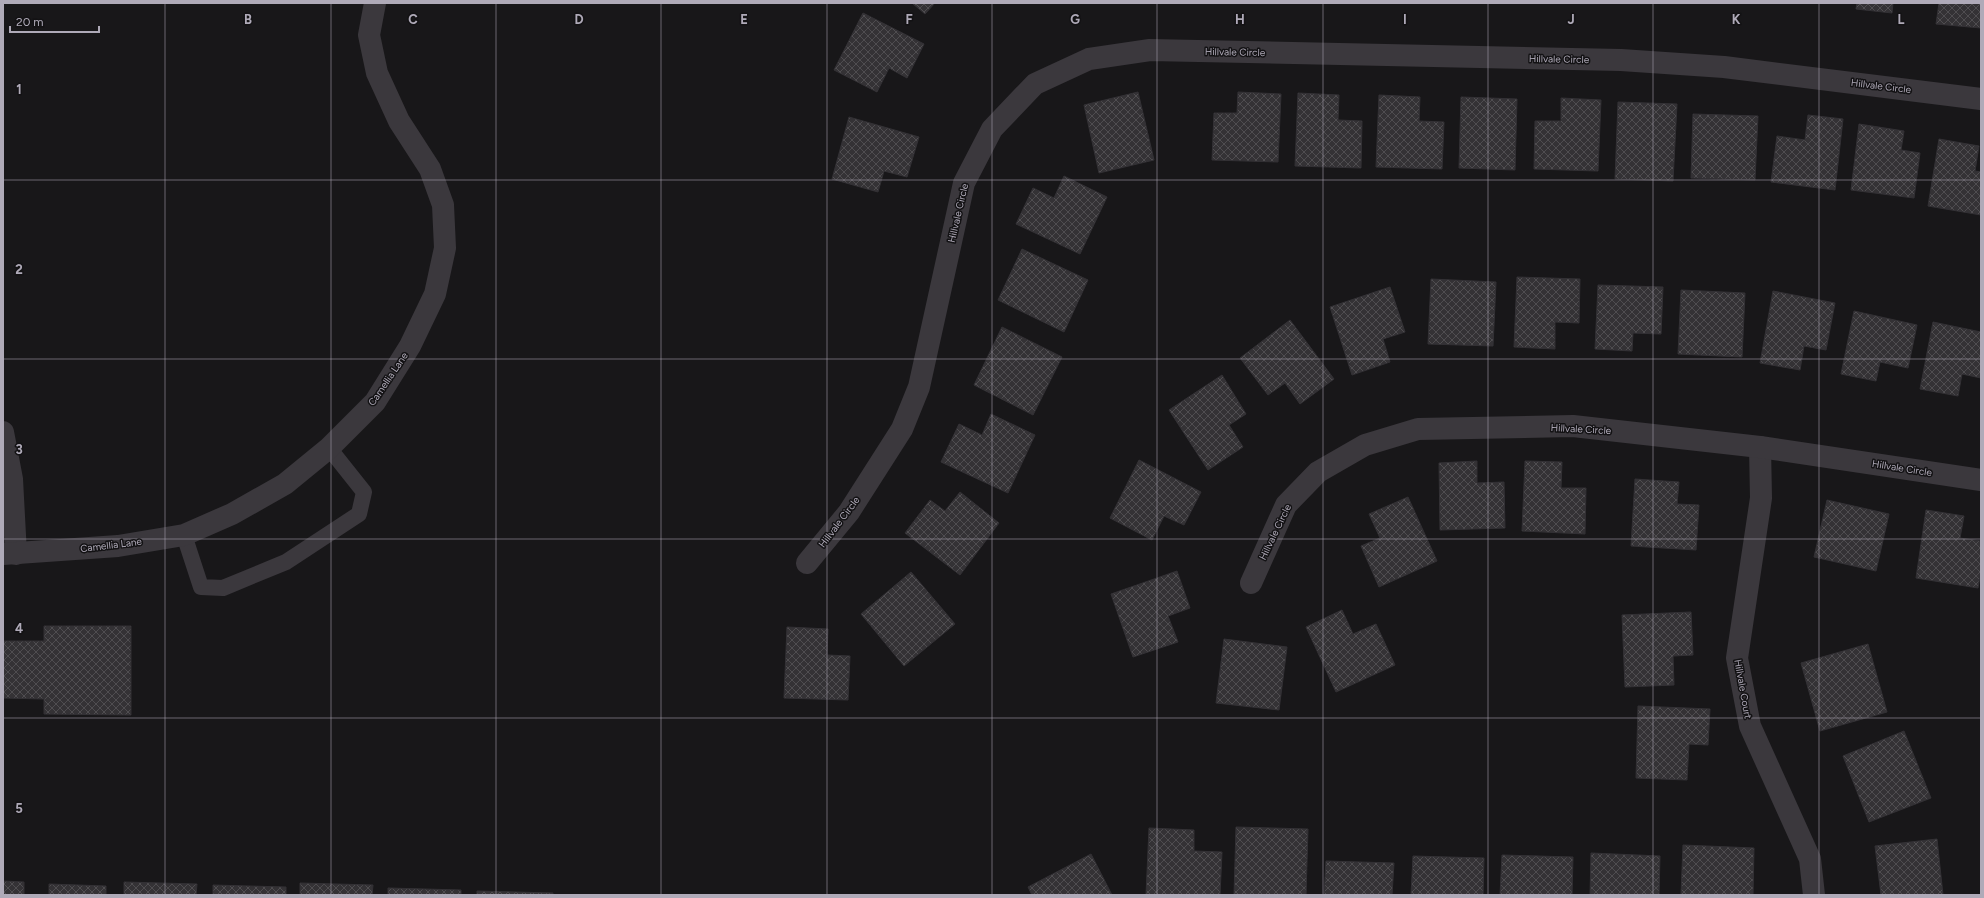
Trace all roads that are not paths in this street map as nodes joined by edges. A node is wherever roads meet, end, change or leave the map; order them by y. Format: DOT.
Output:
graph roads {
  1 [pos="375,3"];
  2 [pos="1981,99"];
  3 [pos="3,432"];
  4 [pos="1760,447"];
  5 [pos="329,448"];
  6 [pos="1981,480"];
  7 [pos="184,535"];
  8 [pos="10,554"];
  9 [pos="807,563"];
  10 [pos="1251,583"];
  11 [pos="1814,895"];
  1 -- 5 [label="street, Camellia Lane"];
  2 -- 9 [label="street, Hillvale Circle"];
  3 -- 8 [label="street, Camellia Lane"];
  4 -- 6 [label="street, Hillvale Circle"];
  4 -- 10 [label="street, Hillvale Circle"];
  4 -- 11 [label="street, Hillvale Court"];
  5 -- 7 [label="street, Camellia Lane"];
  5 -- 7 [label="lane"];
  7 -- 8 [label="street, Camellia Lane"];
}
